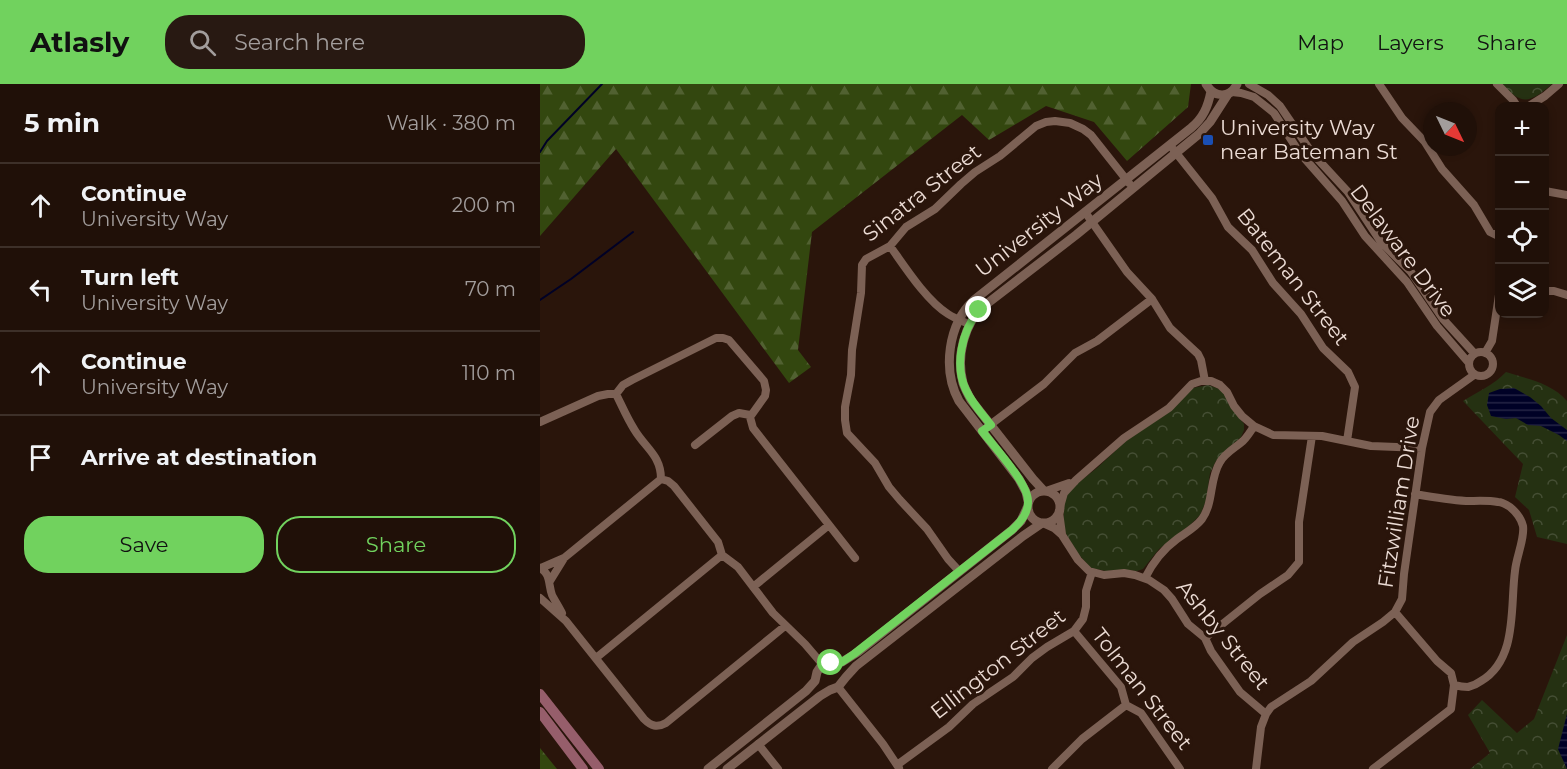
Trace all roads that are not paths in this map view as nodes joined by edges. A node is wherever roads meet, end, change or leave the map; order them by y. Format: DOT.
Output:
graph roads {
  1 [pos="1250,84"];
  2 [pos="1379,84"];
  3 [pos="1497,84"];
  4 [pos="1558,84"];
  5 [pos="1208,88"];
  6 [pos="1233,90"];
  7 [pos="1514,102"];
  8 [pos="1534,102"];
  9 [pos="1170,146"];
  10 [pos="1176,154"];
  11 [pos="1126,179"];
  12 [pos="1134,188"];
  13 [pos="1549,192"];
  14 [pos="1567,195"];
  15 [pos="1085,212"];
  16 [pos="1093,222"];
  17 [pos="1487,225"];
  18 [pos="1495,229"];
  19 [pos="1495,234"];
  20 [pos="890,246"];
  21 [pos="1549,291"];
  22 [pos="1567,295"];
  23 [pos="1152,299"];
  24 [pos="1495,318"];
  25 [pos="959,320"];
  26 [pos="969,324"];
  27 [pos="1485,352"];
  28 [pos="1474,354"];
  29 [pos="1468,362"];
  30 [pos="1474,375"];
  31 [pos="1205,381"];
  32 [pos="616,394"];
  33 [pos="750,415"];
  34 [pos="540,422"];
  35 [pos="991,425"];
  36 [pos="1254,426"];
  37 [pos="982,431"];
  38 [pos="1312,436"];
  39 [pos="1347,441"];
  40 [pos="695,445"];
  41 [pos="1422,448"];
  42 [pos="661,479"];
  43 [pos="1076,480"];
  44 [pos="1045,491"];
  45 [pos="1415,495"];
  46 [pos="1028,505"];
  47 [pos="1059,509"];
  48 [pos="1042,523"];
  49 [pos="829,525"];
  50 [pos="1062,536"];
  51 [pos="722,555"];
  52 [pos="564,558"];
  53 [pos="855,558"];
  54 [pos="540,568"];
  55 [pos="959,571"];
  56 [pos="1092,572"];
  57 [pos="1145,578"];
  58 [pos="966,580"];
  59 [pos="550,582"];
  60 [pos="753,587"];
  61 [pos="540,596"];
  62 [pos="1395,612"];
  63 [pos="566,621"];
  64 [pos="785,626"];
  65 [pos="1074,631"];
  66 [pos="1205,638"];
  67 [pos="596,658"];
  68 [pos="834,664"];
  69 [pos="823,665"];
  70 [pos="816,677"];
  71 [pos="1454,685"];
  72 [pos="837,686"];
  73 [pos="540,693"];
  74 [pos="1126,705"];
  75 [pos="540,712"];
  76 [pos="1266,714"];
  77 [pos="752,735"];
  78 [pos="758,744"];
  79 [pos="898,767"];
  80 [pos="583,769"];
  81 [pos="599,769"];
  82 [pos="708,769"];
  83 [pos="727,769"];
  84 [pos="778,769"];
  85 [pos="1052,769"];
  86 [pos="1180,769"];
  87 [pos="1256,769"];
  88 [pos="1373,769"];
  1 -- 28 [label="street, Delaware Drive"];
  2 -- 17 [label="street"];
  3 -- 7 [label="street"];
  4 -- 8 [label="street"];
  5 -- 6 [label="street"];
  5 -- 9 [label="street, University Way"];
  6 -- 10 [label="street, University Way"];
  6 -- 29 [label="street, Delaware Drive"];
  9 -- 10 [label="street, Bateman Street"];
  9 -- 11 [label="street, University Way"];
  10 -- 12 [label="street, University Way"];
  10 -- 39 [label="street, Bateman Street"];
  11 -- 12 [label="street, Sinatra Street"];
  11 -- 15 [label="street, University Way"];
  11 -- 20 [label="street, Sinatra Street"];
  12 -- 16 [label="street, University Way"];
  13 -- 14 [label="street"];
  15 -- 16 [label="street"];
  15 -- 25 [label="street, University Way"];
  16 -- 23 [label="street"];
  16 -- 26 [label="street, University Way"];
  17 -- 18 [label="street"];
  17 -- 19 [label="street"];
  20 -- 25 [label="street"];
  20 -- 55 [label="street, Sinatra Street"];
  21 -- 22 [label="street"];
  23 -- 31 [label="street"];
  23 -- 35 [label="street"];
  24 -- 27 [label="street"];
  25 -- 26 [label="street"];
  25 -- 37 [label="street, University Way"];
  26 -- 35 [label="street, University Way"];
  27 -- 28 [label="street"];
  27 -- 30 [label="street"];
  28 -- 29 [label="street"];
  29 -- 30 [label="street"];
  30 -- 41 [label="street, Fitzwilliam Drive"];
  31 -- 36 [label="street"];
  31 -- 43 [label="street"];
  32 -- 33 [label="street"];
  32 -- 34 [label="street"];
  32 -- 42 [label="street"];
  33 -- 40 [label="street"];
  33 -- 49 [label="street"];
  35 -- 37 [label="street"];
  35 -- 44 [label="street, University Way"];
  36 -- 38 [label="street"];
  36 -- 57 [label="street"];
  37 -- 46 [label="street, University Way"];
  38 -- 39 [label="street"];
  38 -- 66 [label="street"];
  39 -- 41 [label="street"];
  41 -- 45 [label="street, Fitzwilliam Drive"];
  42 -- 51 [label="street"];
  42 -- 52 [label="street"];
  43 -- 44 [label="street"];
  43 -- 47 [label="street"];
  44 -- 46 [label="street"];
  44 -- 47 [label="street"];
  45 -- 62 [label="street, Fitzwilliam Drive"];
  45 -- 71 [label="street"];
  46 -- 48 [label="street"];
  46 -- 55 [label="street"];
  47 -- 48 [label="street"];
  47 -- 50 [label="street"];
  48 -- 50 [label="street"];
  48 -- 58 [label="street"];
  49 -- 53 [label="street"];
  49 -- 60 [label="street"];
  50 -- 56 [label="street"];
  51 -- 60 [label="street"];
  51 -- 67 [label="street"];
  52 -- 54 [label="street"];
  52 -- 59 [label="street"];
  54 -- 59 [label="street"];
  55 -- 58 [label="street"];
  55 -- 68 [label="street"];
  56 -- 57 [label="street, Ashby Street"];
  56 -- 65 [label="street, Ellington Street"];
  57 -- 66 [label="street, Ashby Street"];
  58 -- 72 [label="street"];
  59 -- 61 [label="street"];
  59 -- 63 [label="street"];
  60 -- 64 [label="street"];
  61 -- 63 [label="street"];
  62 -- 71 [label="street"];
  62 -- 76 [label="street, Fitzwilliam Drive"];
  63 -- 67 [label="street"];
  64 -- 67 [label="street"];
  64 -- 69 [label="street"];
  65 -- 74 [label="street, Tolman Street"];
  65 -- 79 [label="street, Ellington Street"];
  66 -- 76 [label="street, Ashby Street"];
  68 -- 69 [label="street"];
  68 -- 72 [label="street"];
  69 -- 70 [label="street"];
  70 -- 72 [label="street"];
  70 -- 77 [label="street"];
  71 -- 88 [label="street"];
  72 -- 78 [label="street"];
  72 -- 79 [label="street"];
  73 -- 81 [label="main road"];
  74 -- 85 [label="street"];
  74 -- 86 [label="street, Tolman Street"];
  75 -- 80 [label="main road"];
  76 -- 87 [label="street"];
  77 -- 78 [label="street"];
  77 -- 82 [label="street"];
  78 -- 83 [label="street"];
  78 -- 84 [label="street"];
}
